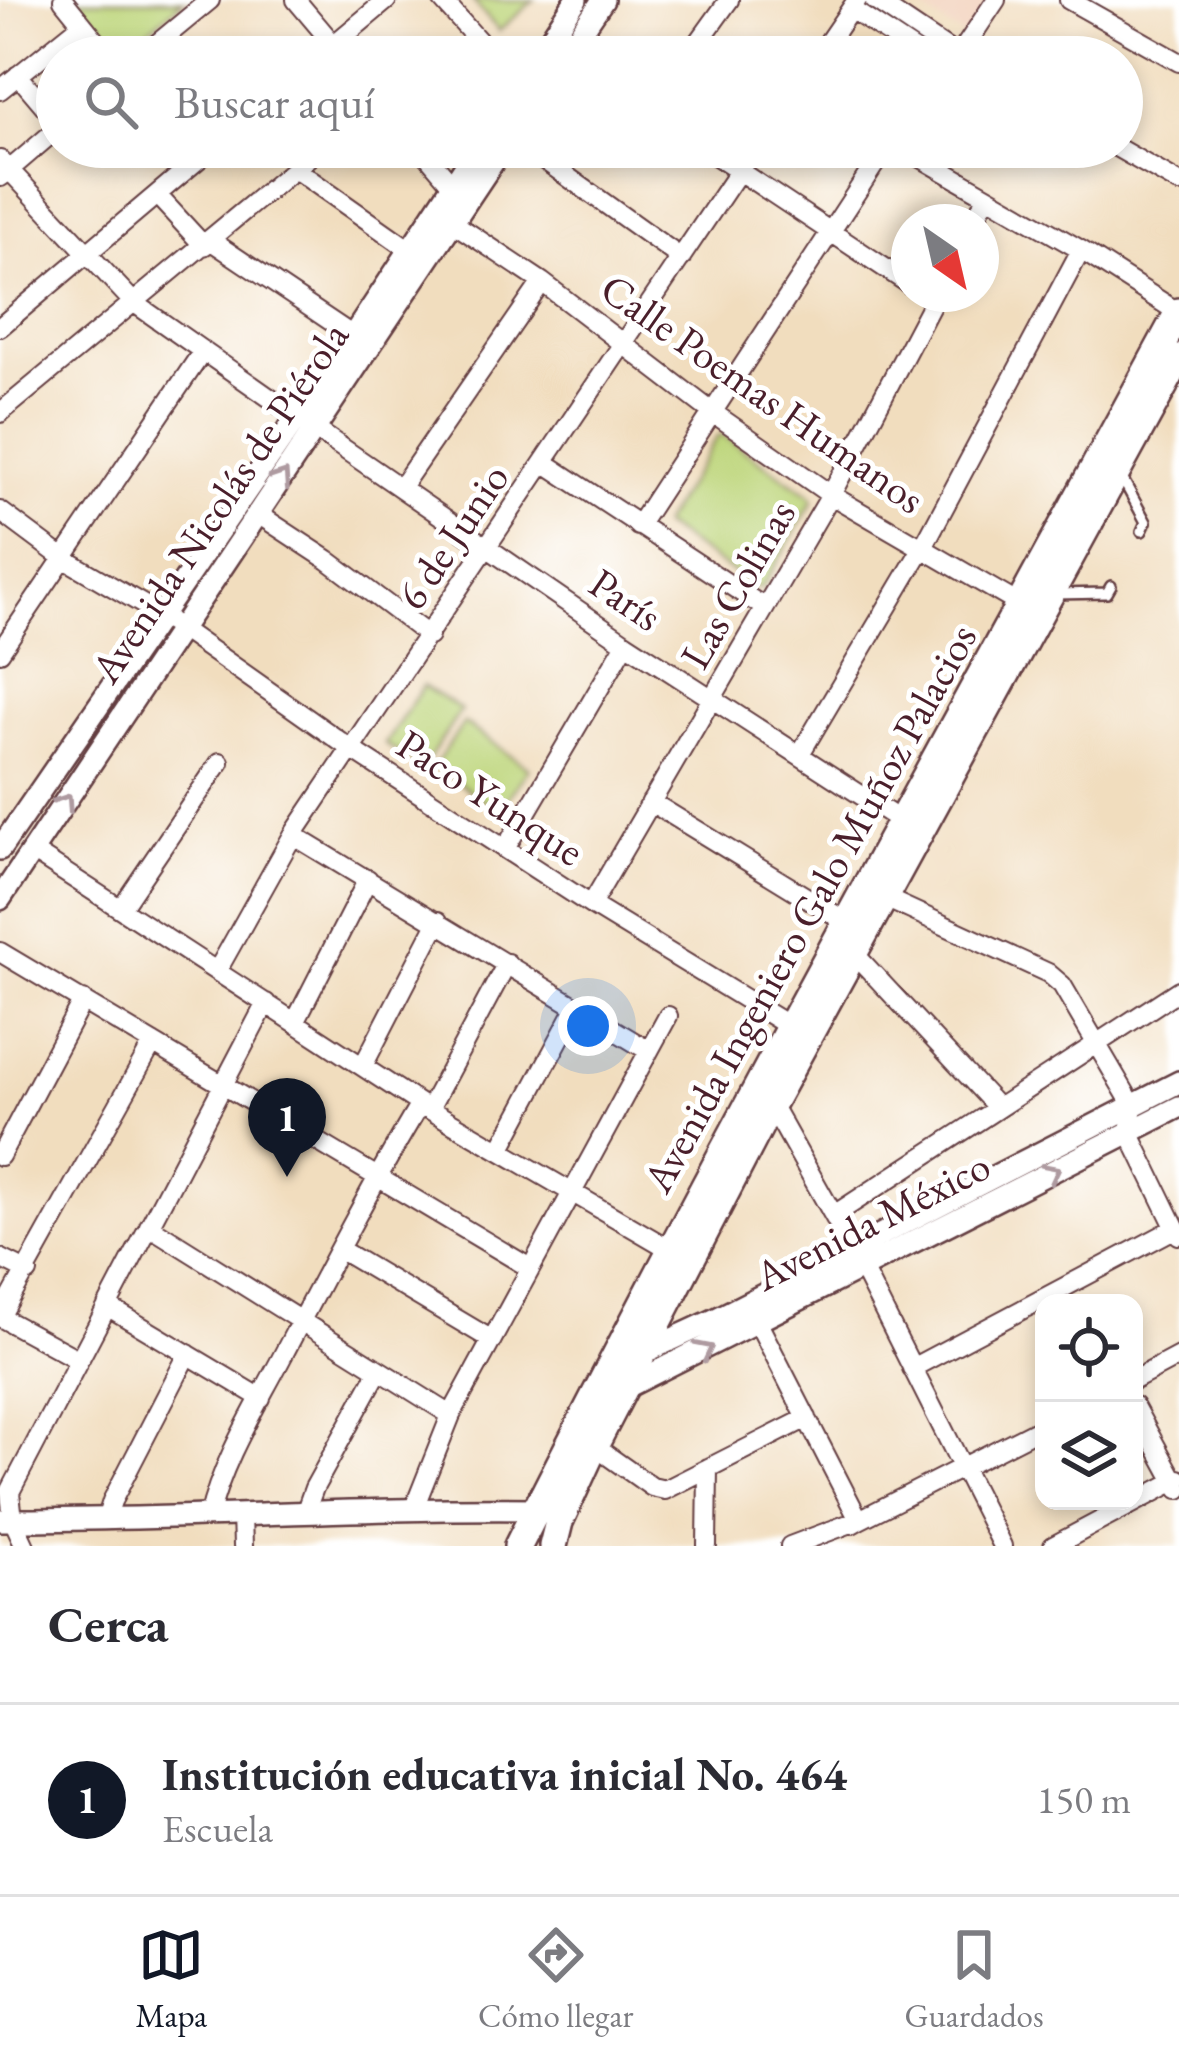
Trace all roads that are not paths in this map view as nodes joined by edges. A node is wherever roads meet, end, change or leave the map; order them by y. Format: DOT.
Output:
graph roads {
  1 [pos="63,0"];
  2 [pos="210,0"];
  3 [pos="296,0"];
  4 [pos="387,0"];
  5 [pos="442,0"];
  6 [pos="576,0"];
  7 [pos="603,0"];
  8 [pos="728,0"];
  9 [pos="874,0"];
  10 [pos="996,0"];
  11 [pos="1069,0"];
  12 [pos="854,4"];
  13 [pos="82,24"];
  14 [pos="67,36"];
  15 [pos="92,36"];
  16 [pos="166,36"];
  17 [pos="320,36"];
  18 [pos="350,36"];
  19 [pos="475,36"];
  20 [pos="552,36"];
  21 [pos="581,36"];
  22 [pos="703,36"];
  23 [pos="832,36"];
  24 [pos="896,36"];
  25 [pos="928,36"];
  26 [pos="973,36"];
  27 [pos="1133,36"];
  28 [pos="1143,42"];
  29 [pos="36,61"];
  30 [pos="1179,62"];
  31 [pos="18,75"];
  32 [pos="0,90"];
  33 [pos="36,98"];
  34 [pos="36,142"];
  35 [pos="1143,162"];
  36 [pos="189,168"];
  37 [pos="438,168"];
  38 [pos="465,168"];
  39 [pos="489,168"];
  40 [pos="555,168"];
  41 [pos="732,168"];
  42 [pos="741,168"];
  43 [pos="872,168"];
  44 [pos="937,168"];
  45 [pos="3,169"];
  46 [pos="295,169"];
  47 [pos="738,172"];
  48 [pos="1179,183"];
  49 [pos="453,186"];
  50 [pos="158,195"];
  51 [pos="986,197"];
  52 [pos="983,204"];
  53 [pos="452,222"];
  54 [pos="830,232"];
  55 [pos="207,243"];
  56 [pos="410,250"];
  57 [pos="1081,250"];
  58 [pos="87,255"];
  59 [pos="681,258"];
  60 [pos="891,272"];
  61 [pos="542,282"];
  62 [pos="133,302"];
  63 [pos="924,312"];
  64 [pos="0,327"];
  65 [pos="1176,334"];
  66 [pos="353,337"];
  67 [pos="625,343"];
  68 [pos="202,351"];
  69 [pos="712,412"];
  70 [pos="0,413"];
  71 [pos="306,423"];
  72 [pos="545,463"];
  73 [pos="1118,470"];
  74 [pos="401,487"];
  75 [pos="831,495"];
  76 [pos="0,512"];
  77 [pos="258,514"];
  78 [pos="638,526"];
  79 [pos="1142,532"];
  80 [pos="923,547"];
  81 [pos="488,548"];
  82 [pos="63,558"];
  83 [pos="1111,586"];
  84 [pos="1036,605"];
  85 [pos="765,608"];
  86 [pos="171,623"];
  87 [pos="429,635"];
  88 [pos="3,642"];
  89 [pos="626,643"];
  90 [pos="711,699"];
  91 [pos="352,749"];
  92 [pos="800,754"];
  93 [pos="220,762"];
  94 [pos="651,802"];
  95 [pos="901,821"];
  96 [pos="293,835"];
  97 [pos="0,849"];
  98 [pos="505,849"];
  99 [pos="32,851"];
  100 [pos="368,880"];
  101 [pos="883,897"];
  102 [pos="0,899"];
  103 [pos="591,905"];
  104 [pos="121,908"];
  105 [pos="438,921"];
  106 [pos="845,937"];
  107 [pos="0,952"];
  108 [pos="507,963"];
  109 [pos="218,971"];
  110 [pos="1179,990"];
  111 [pos="83,1000"];
  112 [pos="266,1003"];
  113 [pos="577,1006"];
  114 [pos="668,1016"];
  115 [pos="295,1022"];
  116 [pos="789,1026"];
  117 [pos="153,1043"];
  118 [pos="1098,1043"];
  119 [pos="649,1051"];
  120 [pos="363,1066"];
  121 [pos="1179,1082"];
  122 [pos="223,1084"];
  123 [pos="771,1104"];
  124 [pos="425,1106"];
  125 [pos="1132,1106"];
  126 [pos="1179,1107"];
  127 [pos="998,1108"];
  128 [pos="1130,1132"];
  129 [pos="500,1150"];
  130 [pos="0,1156"];
  131 [pos="376,1179"];
  132 [pos="571,1191"];
  133 [pos="834,1215"];
  134 [pos="149,1226"];
  135 [pos="1177,1232"];
  136 [pos="339,1249"];
  137 [pos="671,1250"];
  138 [pos="0,1258"];
  139 [pos="857,1260"];
  140 [pos="530,1268"];
  141 [pos="28,1272"];
  142 [pos="107,1306"];
  143 [pos="301,1321"];
  144 [pos="758,1323"];
  145 [pos="492,1340"];
  146 [pos="188,1354"];
  147 [pos="1179,1356"];
  148 [pos="627,1357"];
  149 [pos="79,1360"];
  150 [pos="911,1368"];
  151 [pos="380,1370"];
  152 [pos="1143,1375"];
  153 [pos="610,1391"];
  154 [pos="260,1398"];
  155 [pos="452,1415"];
  156 [pos="807,1418"];
  157 [pos="1143,1422"];
  158 [pos="1035,1431"];
  159 [pos="594,1447"];
  160 [pos="708,1468"];
  161 [pos="962,1468"];
  162 [pos="1178,1483"];
  163 [pos="414,1508"];
  164 [pos="537,1509"];
  165 [pos="305,1513"];
  166 [pos="242,1515"];
  167 [pos="209,1517"];
  168 [pos="6,1520"];
  169 [pos="106,1520"];
  170 [pos="859,1520"];
  171 [pos="26,1546"];
  172 [pos="243,1546"];
  173 [pos="518,1546"];
  174 [pos="553,1546"];
  175 [pos="706,1546"];
  176 [pos="790,1546"];
  177 [pos="818,1546"];
  178 [pos="1002,1546"];
  179 [pos="1053,1546"];
  1 -- 13 [label="street"];
  2 -- 16 [label="street"];
  3 -- 17 [label="street"];
  4 -- 18 [label="street"];
  5 -- 19 [label="street"];
  6 -- 20 [label="street"];
  7 -- 21 [label="street"];
  8 -- 22 [label="street"];
  9 -- 25 [label="street"];
  10 -- 26 [label="street"];
  11 -- 27 [label="street"];
  12 -- 23 [label="street"];
  12 -- 24 [label="street"];
  13 -- 14 [label="street"];
  13 -- 15 [label="street"];
  28 -- 30 [label="street"];
  29 -- 31 [label="street"];
  31 -- 32 [label="street"];
  31 -- 33 [label="street"];
  34 -- 45 [label="street"];
  35 -- 48 [label="street"];
  36 -- 50 [label="street"];
  37 -- 49 [label="street"];
  38 -- 49 [label="street, Avenida Nicolás de Piérola"];
  39 -- 53 [label="street, Avenida Nicolás de Piérola"];
  40 -- 59 [label="street"];
  41 -- 47 [label="street"];
  42 -- 47 [label="street, 6 de Junio"];
  43 -- 54 [label="street"];
  44 -- 51 [label="street"];
  45 -- 58 [label="street, París"];
  46 -- 55 [label="street"];
  46 -- 56 [label="street"];
  47 -- 54 [label="street"];
  47 -- 59 [label="street, 6 de Junio"];
  49 -- 56 [label="street, Avenida Nicolás de Piérola"];
  50 -- 55 [label="street"];
  50 -- 58 [label="street"];
  51 -- 52 [label="street"];
  51 -- 57 [label="street"];
  53 -- 61 [label="street, Calle Poemas Humanos"];
  53 -- 71 [label="street, Avenida Nicolás de Piérola"];
  54 -- 60 [label="street"];
  54 -- 69 [label="street"];
  55 -- 62 [label="street"];
  55 -- 66 [label="street"];
  56 -- 66 [label="street, Avenida Nicolás de Piérola"];
  57 -- 65 [label="street"];
  57 -- 80 [label="street"];
  58 -- 62 [label="street, París"];
  58 -- 64 [label="street"];
  59 -- 67 [label="street, 6 de Junio"];
  61 -- 67 [label="street, Calle Poemas Humanos"];
  61 -- 74 [label="street"];
  62 -- 68 [label="street, París"];
  62 -- 70 [label="street"];
  63 -- 75 [label="street, Las Colinas"];
  65 -- 73 [label="main road, Avenida Ingeniero Galo Muñoz Palacios"];
  65 -- 84 [label="main road, Avenida Ingeniero Galo Muñoz Palacios"];
  66 -- 71 [label="street, Avenida Nicolás de Piérola"];
  67 -- 69 [label="street, Calle Poemas Humanos"];
  67 -- 72 [label="street, 6 de Junio"];
  68 -- 71 [label="street, París"];
  68 -- 82 [label="street"];
  69 -- 75 [label="street, Calle Poemas Humanos"];
  69 -- 78 [label="street"];
  71 -- 74 [label="street, París"];
  77 -- 71 [label="street, Avenida Nicolás de Piérola, one-way"];
  71 -- 86 [label="street, Avenida Nicolás de Piérola"];
  72 -- 78 [label="street"];
  72 -- 81 [label="street, 6 de Junio"];
  73 -- 79 [label="lane"];
  73 -- 84 [label="main road, Avenida Ingeniero Galo Muñoz Palacios"];
  74 -- 81 [label="street, París"];
  75 -- 80 [label="street, Calle Poemas Humanos"];
  75 -- 85 [label="street, Las Colinas"];
  76 -- 82 [label="street, Paco Yunque"];
  77 -- 86 [label="street, Avenida Nicolás de Piérola"];
  77 -- 87 [label="street"];
  78 -- 85 [label="street"];
  80 -- 84 [label="street, Calle Poemas Humanos"];
  80 -- 92 [label="street"];
  81 -- 87 [label="street, 6 de Junio"];
  81 -- 89 [label="street, París"];
  82 -- 86 [label="street, Paco Yunque"];
  82 -- 88 [label="street"];
  83 -- 84 [label="lane"];
  84 -- 95 [label="main road, Avenida Ingeniero Galo Muñoz Palacios"];
  84 -- 101 [label="main road, Avenida Ingeniero Galo Muñoz Palacios"];
  85 -- 90 [label="street, Las Colinas"];
  86 -- 91 [label="street, Paco Yunque"];
  86 -- 97 [label="street, Avenida Nicolás de Piérola"];
  99 -- 86 [label="street, Avenida Nicolás de Piérola, one-way"];
  87 -- 91 [label="street, 6 de Junio"];
  89 -- 90 [label="street, París"];
  89 -- 98 [label="street"];
  90 -- 92 [label="street, París"];
  90 -- 94 [label="street, Las Colinas"];
  91 -- 96 [label="street, 6 de Junio"];
  91 -- 98 [label="street, Paco Yunque"];
  92 -- 95 [label="street, París"];
  93 -- 104 [label="street"];
  94 -- 103 [label="street, Las Colinas"];
  94 -- 106 [label="street"];
  95 -- 106 [label="main road, Avenida Ingeniero Galo Muñoz Palacios"];
  96 -- 100 [label="street"];
  96 -- 109 [label="street, 6 de Junio"];
  98 -- 103 [label="street, Paco Yunque"];
  99 -- 102 [label="street, Avenida Nicolás de Piérola"];
  99 -- 104 [label="street"];
  100 -- 105 [label="street"];
  100 -- 115 [label="street"];
  101 -- 106 [label="main road, Avenida Ingeniero Galo Muñoz Palacios"];
  101 -- 118 [label="street"];
  103 -- 116 [label="street, Paco Yunque"];
  104 -- 109 [label="street"];
  105 -- 108 [label="street"];
  105 -- 120 [label="street"];
  106 -- 116 [label="main road, Avenida Ingeniero Galo Muñoz Palacios"];
  106 -- 123 [label="main road, Avenida Ingeniero Galo Muñoz Palacios"];
  106 -- 127 [label="street"];
  107 -- 111 [label="street"];
  108 -- 113 [label="street"];
  108 -- 124 [label="street"];
  109 -- 112 [label="street"];
  110 -- 118 [label="street"];
  111 -- 117 [label="street"];
  111 -- 130 [label="street"];
  112 -- 115 [label="street"];
  112 -- 122 [label="street"];
  113 -- 119 [label="street"];
  113 -- 129 [label="street"];
  114 -- 119 [label="street"];
  115 -- 120 [label="street"];
  116 -- 137 [label="main road, Avenida Ingeniero Galo Muñoz Palacios"];
  117 -- 122 [label="street"];
  117 -- 141 [label="street"];
  118 -- 125 [label="street"];
  118 -- 127 [label="street"];
  119 -- 132 [label="street"];
  120 -- 124 [label="street"];
  121 -- 125 [label="street, Avenida México"];
  122 -- 131 [label="street"];
  122 -- 134 [label="street"];
  123 -- 133 [label="street"];
  123 -- 148 [label="main road, Avenida Ingeniero Galo Muñoz Palacios"];
  124 -- 129 [label="street"];
  124 -- 131 [label="street"];
  125 -- 128 [label="street"];
  125 -- 139 [label="street, Avenida México"];
  126 -- 128 [label="street, Avenida México"];
  127 -- 133 [label="street"];
  128 -- 135 [label="street"];
  139 -- 128 [label="street, Avenida México, one-way"];
  129 -- 132 [label="street"];
  131 -- 136 [label="street"];
  131 -- 140 [label="street"];
  132 -- 137 [label="street"];
  132 -- 140 [label="street"];
  133 -- 139 [label="street"];
  134 -- 142 [label="street"];
  134 -- 143 [label="street"];
  135 -- 150 [label="street"];
  136 -- 143 [label="street"];
  136 -- 145 [label="street"];
  137 -- 148 [label="main road, Avenida Ingeniero Galo Muñoz Palacios"];
  138 -- 141 [label="street"];
  139 -- 144 [label="street, Avenida México"];
  139 -- 148 [label="street, Avenida México"];
  139 -- 150 [label="street"];
  140 -- 145 [label="street"];
  141 -- 149 [label="street"];
  142 -- 146 [label="street"];
  142 -- 149 [label="street"];
  143 -- 151 [label="street"];
  143 -- 154 [label="street"];
  153 -- 144 [label="street, Avenida México, one-way"];
  144 -- 156 [label="street"];
  145 -- 155 [label="street"];
  146 -- 154 [label="street"];
  146 -- 169 [label="street"];
  147 -- 152 [label="street"];
  148 -- 153 [label="main road, Avenida Ingeniero Galo Muñoz Palacios"];
  149 -- 168 [label="street"];
  150 -- 161 [label="street"];
  151 -- 155 [label="street"];
  151 -- 165 [label="street"];
  153 -- 159 [label="main road, Avenida Ingeniero Galo Muñoz Palacios"];
  153 -- 164 [label="main road, Avenida Ingeniero Galo Muñoz Palacios"];
  154 -- 167 [label="street"];
  155 -- 163 [label="street"];
  156 -- 160 [label="street"];
  156 -- 170 [label="street"];
  157 -- 162 [label="street"];
  158 -- 161 [label="street"];
  159 -- 160 [label="street"];
  159 -- 174 [label="main road, Avenida Ingeniero Galo Muñoz Palacios"];
  160 -- 175 [label="street"];
  161 -- 170 [label="street"];
  161 -- 178 [label="street"];
  162 -- 179 [label="street"];
  163 -- 164 [label="street"];
  163 -- 165 [label="street"];
  164 -- 173 [label="main road, Avenida Ingeniero Galo Muñoz Palacios"];
  165 -- 166 [label="street"];
  166 -- 167 [label="street"];
  166 -- 172 [label="street"];
  167 -- 169 [label="street"];
  168 -- 169 [label="street"];
  168 -- 171 [label="street"];
  170 -- 176 [label="street"];
  170 -- 177 [label="street"];
}
